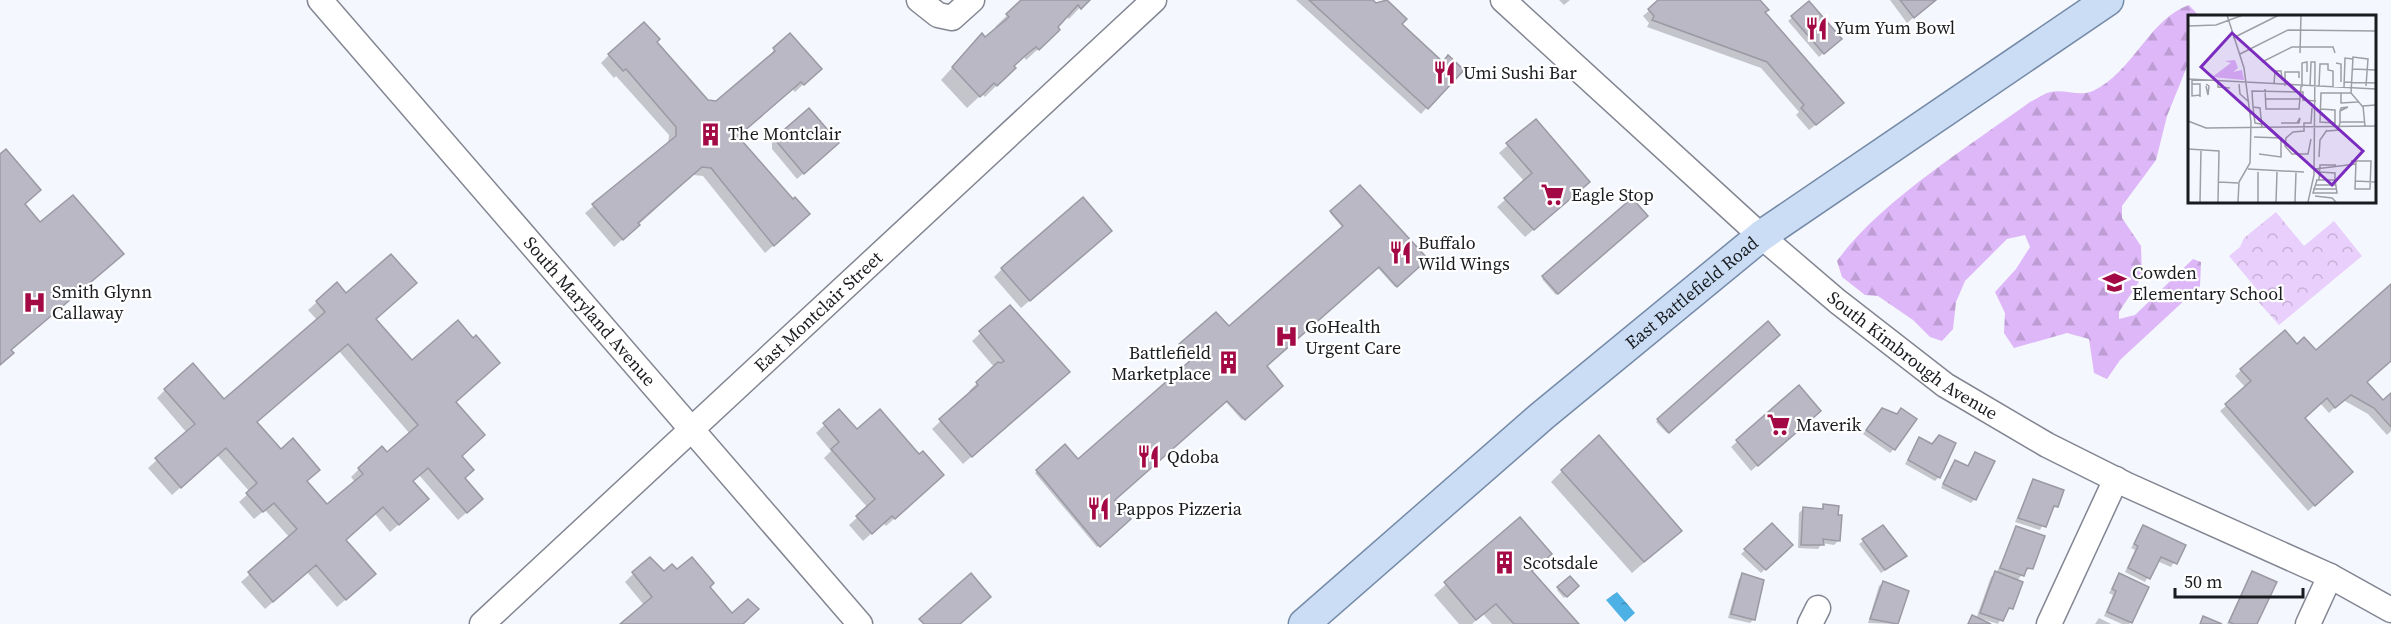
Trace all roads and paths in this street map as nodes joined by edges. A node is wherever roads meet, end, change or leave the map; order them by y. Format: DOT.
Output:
graph roads {
  1 [pos="320,0"];
  2 [pos="919,0"];
  3 [pos="972,0"];
  4 [pos="1154,0"];
  5 [pos="1503,0"];
  6 [pos="2108,0"];
  7 [pos="1761,236"];
  8 [pos="691,428"];
  9 [pos="2116,479"];
  10 [pos="2330,576"];
  11 [pos="2391,610"];
  12 [pos="482,624"];
  13 [pos="860,624"];
  14 [pos="1304,624"];
  15 [pos="2049,624"];
  16 [pos="2308,624"];
  1 -- 8 [label="street, South Maryland Avenue"];
  2 -- 3 [label="street"];
  4 -- 8 [label="street, East Montclair Street"];
  5 -- 7 [label="street, South Kimbrough Avenue"];
  6 -- 7 [label="main road, East Battlefield Road"];
  7 -- 9 [label="street, South Kimbrough Avenue"];
  7 -- 14 [label="main road, East Battlefield Road"];
  8 -- 12 [label="street, East Montclair Street"];
  8 -- 13 [label="street, South Maryland Avenue"];
  9 -- 10 [label="street, South Kimbrough Avenue"];
  9 -- 15 [label="street"];
  10 -- 11 [label="street, South Kimbrough Avenue"];
  10 -- 16 [label="street"];
}
